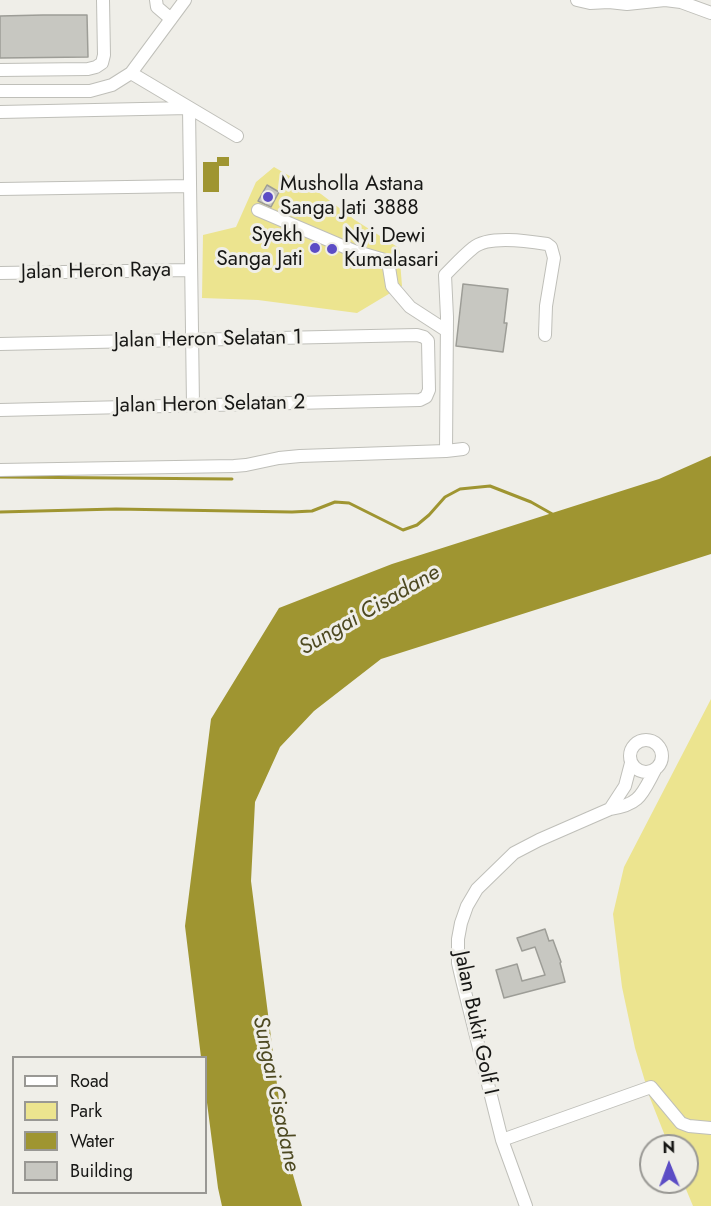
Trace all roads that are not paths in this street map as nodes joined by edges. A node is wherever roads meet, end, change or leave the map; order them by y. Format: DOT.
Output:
graph roads {
  1 [pos="103,0"];
  2 [pos="156,0"];
  3 [pos="185,0"];
  4 [pos="577,0"];
  5 [pos="711,13"];
  6 [pos="171,19"];
  7 [pos="0,70"];
  8 [pos="131,73"];
  9 [pos="0,91"];
  10 [pos="189,108"];
  11 [pos="0,112"];
  12 [pos="237,136"];
  13 [pos="190,186"];
  14 [pos="0,189"];
  15 [pos="258,210"];
  16 [pos="191,270"];
  17 [pos="0,273"];
  18 [pos="447,331"];
  19 [pos="545,336"];
  20 [pos="192,340"];
  21 [pos="0,344"];
  22 [pos="420,400"];
  23 [pos="193,405"];
  24 [pos="0,410"];
  25 [pos="463,449"];
  26 [pos="446,451"];
  27 [pos="0,470"];
  28 [pos="631,763"];
  29 [pos="655,770"];
  30 [pos="610,809"];
  31 [pos="711,1128"];
  32 [pos="502,1140"];
  33 [pos="526,1206"];
  1 -- 7 [label="street"];
  2 -- 6 [label="street"];
  3 -- 6 [label="street"];
  4 -- 5 [label="street"];
  6 -- 8 [label="street"];
  8 -- 9 [label="street"];
  8 -- 10 [label="street"];
  10 -- 11 [label="street"];
  10 -- 12 [label="street"];
  10 -- 13 [label="street"];
  13 -- 14 [label="street"];
  13 -- 16 [label="street"];
  15 -- 18 [label="street"];
  16 -- 17 [label="street, Jalan Heron Raya"];
  16 -- 20 [label="street"];
  18 -- 19 [label="street"];
  18 -- 26 [label="street"];
  20 -- 21 [label="street, Jalan Heron Selatan 1"];
  20 -- 22 [label="street, Jalan Heron Selatan 1"];
  20 -- 23 [label="street"];
  22 -- 23 [label="street, Jalan Heron Selatan 2"];
  23 -- 24 [label="street, Jalan Heron Selatan 2"];
  25 -- 26 [label="street"];
  26 -- 27 [label="street"];
  28 -- 29 [label="street"];
  28 -- 29 [label="street, Jalan Bukit Golf I"];
  28 -- 30 [label="street, Jalan Bukit Golf I"];
  29 -- 30 [label="street, Jalan Bukit Golf I"];
  30 -- 32 [label="street, Jalan Bukit Golf I"];
  31 -- 32 [label="street"];
  32 -- 33 [label="street, Jalan Bukit Golf I"];
}
